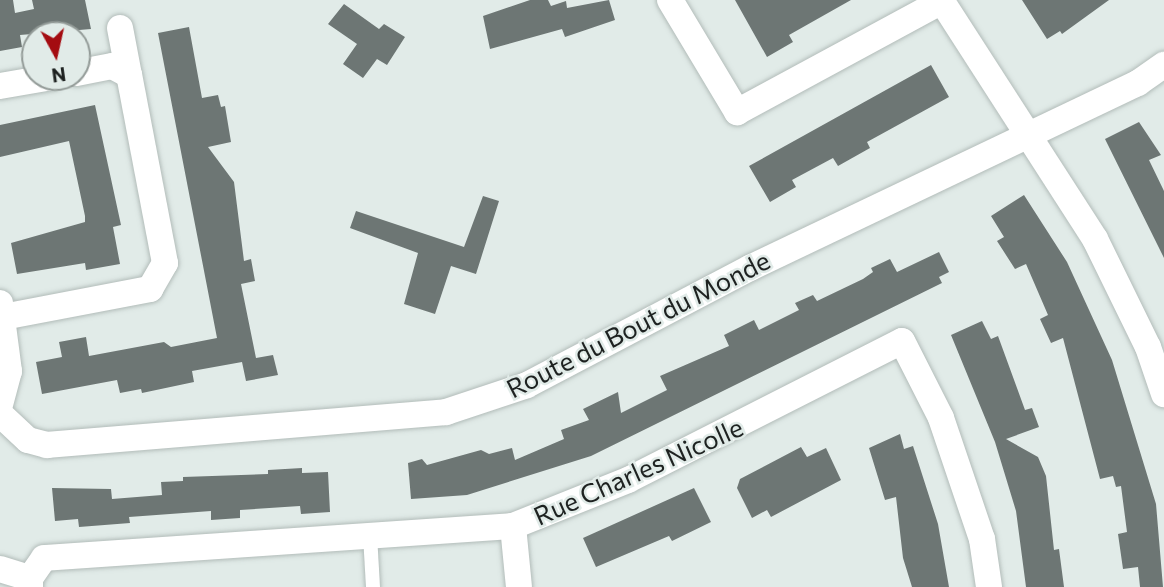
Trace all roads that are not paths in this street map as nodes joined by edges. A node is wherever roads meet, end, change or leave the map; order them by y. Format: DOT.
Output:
graph roads {
  1 [pos="670,0"];
  2 [pos="942,1"];
  3 [pos="120,28"];
  4 [pos="1164,65"];
  5 [pos="91,70"];
  6 [pos="129,75"];
  7 [pos="21,82"];
  8 [pos="0,86"];
  9 [pos="1028,134"];
  10 [pos="1,310"];
  11 [pos="1164,394"];
  12 [pos="0,404"];
  13 [pos="0,414"];
  14 [pos="513,526"];
  15 [pos="370,535"];
  16 [pos="0,569"];
  17 [pos="30,582"];
  18 [pos="373,587"];
  19 [pos="519,587"];
  20 [pos="989,587"];
  1 -- 2 [label="street"];
  2 -- 9 [label="street"];
  3 -- 6 [label="street"];
  4 -- 9 [label="street, Route du Bout du Monde"];
  5 -- 6 [label="street"];
  6 -- 10 [label="street"];
  7 -- 8 [label="street"];
  9 -- 11 [label="street"];
  9 -- 13 [label="street, Route du Bout du Monde"];
  10 -- 12 [label="street"];
  14 -- 15 [label="street, Rue Charles Nicolle"];
  14 -- 19 [label="street"];
  14 -- 20 [label="street, Rue Charles Nicolle"];
  15 -- 17 [label="street, Rue Charles Nicolle"];
  15 -- 18 [label="lane"];
  16 -- 17 [label="street"];
}
